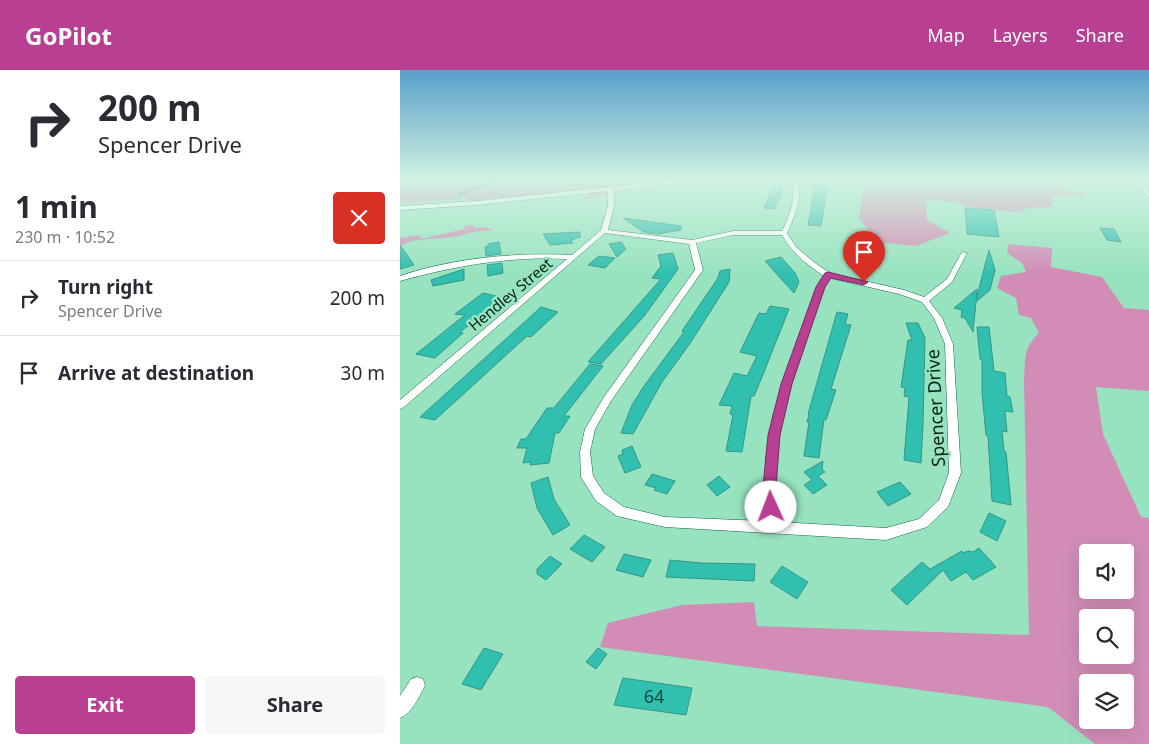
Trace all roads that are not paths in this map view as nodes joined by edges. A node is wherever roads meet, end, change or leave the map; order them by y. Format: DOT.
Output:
graph roads {
  1 [pos="610,210"];
  2 [pos="792,210"];
  3 [pos="604,231"];
  4 [pos="784,233"];
  5 [pos="692,242"];
  6 [pos="964,253"];
  7 [pos="575,257"];
  8 [pos="828,275"];
  9 [pos="400,279"];
  10 [pos="925,300"];
  11 [pos="400,405"];
  12 [pos="772,526"];
  13 [pos="417,685"];
  14 [pos="400,710"];
  1 -- 3 [label="street"];
  2 -- 4 [label="street"];
  3 -- 5 [label="street"];
  3 -- 7 [label="street, Hendley Street"];
  4 -- 5 [label="street"];
  4 -- 8 [label="street"];
  5 -- 12 [label="street, Spencer Drive"];
  6 -- 10 [label="street"];
  7 -- 9 [label="street"];
  7 -- 11 [label="street, Hendley Street"];
  8 -- 10 [label="street"];
  8 -- 12 [label="street"];
  10 -- 12 [label="street, Spencer Drive"];
  13 -- 14 [label="street"];
}
